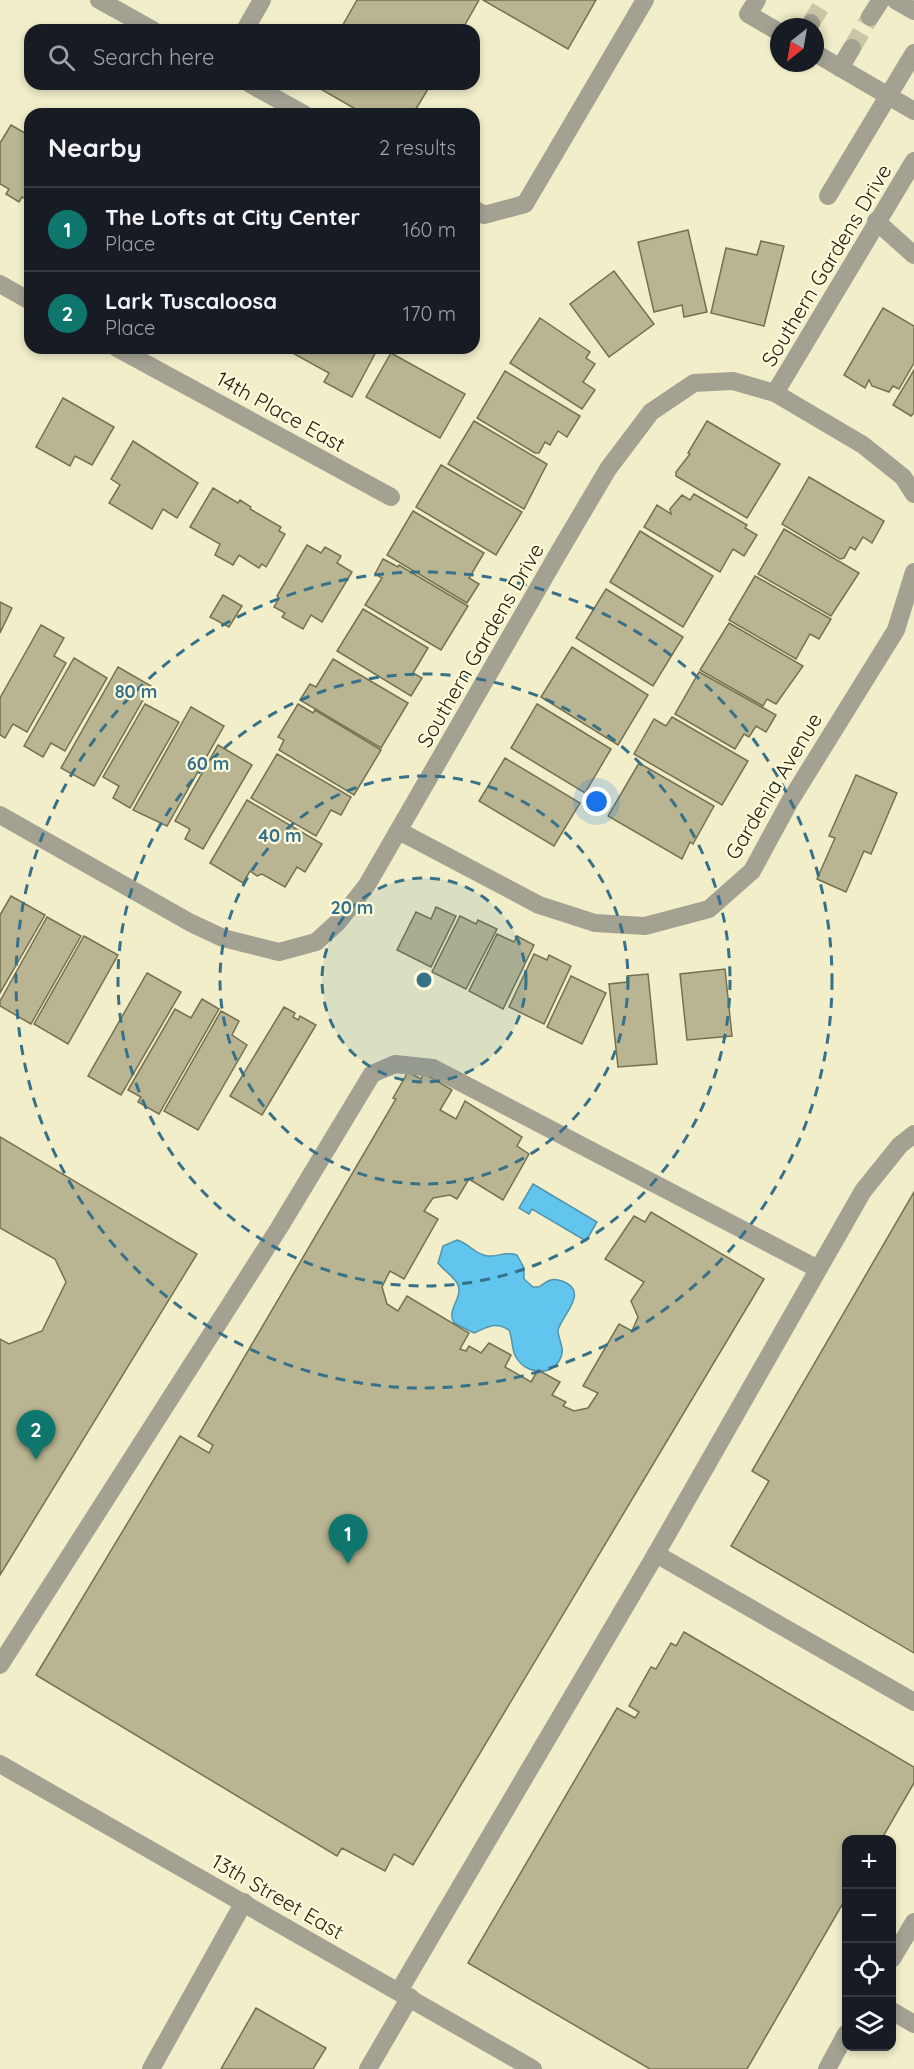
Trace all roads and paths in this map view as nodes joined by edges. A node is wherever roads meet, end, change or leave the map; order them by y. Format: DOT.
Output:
graph roads {
  1 [pos="99,0"];
  2 [pos="262,0"];
  3 [pos="645,0"];
  4 [pos="757,0"];
  5 [pos="881,0"];
  6 [pos="896,0"];
  7 [pos="914,11"];
  8 [pos="870,17"];
  9 [pos="142,24"];
  10 [pos="248,24"];
  11 [pos="770,27"];
  12 [pos="852,48"];
  13 [pos="914,53"];
  14 [pos="824,58"];
  15 [pos="840,68"];
  16 [pos="261,90"];
  17 [pos="890,96"];
  18 [pos="293,108"];
  19 [pos="914,111"];
  20 [pos="912,169"];
  21 [pos="828,196"];
  22 [pos="480,213"];
  23 [pos="876,221"];
  24 [pos="914,255"];
  25 [pos="0,284"];
  26 [pos="24,298"];
  27 [pos="128,354"];
  28 [pos="775,393"];
  29 [pos="914,494"];
  30 [pos="391,497"];
  31 [pos="914,572"];
  32 [pos="0,815"];
  33 [pos="399,831"];
  34 [pos="914,1134"];
  35 [pos="818,1269"];
  36 [pos="656,1554"];
  37 [pos="0,1665"];
  38 [pos="914,1702"];
  39 [pos="0,1764"];
  40 [pos="244,1902"];
  41 [pos="914,1922"];
  42 [pos="896,1951"];
  43 [pos="405,1994"];
  44 [pos="896,2014"];
  45 [pos="914,2024"];
  46 [pos="842,2041"];
  47 [pos="152,2069"];
  48 [pos="368,2069"];
  49 [pos="533,2069"];
  50 [pos="826,2069"];
  1 -- 9 [label="street"];
  2 -- 10 [label="street"];
  3 -- 22 [label="street"];
  4 -- 11 [label="street"];
  5 -- 8 [label="street"];
  6 -- 7 [label="street"];
  12 -- 15 [label="street"];
  13 -- 17 [label="street"];
  14 -- 15 [label="street"];
  15 -- 17 [label="street"];
  16 -- 18 [label="street"];
  17 -- 19 [label="street"];
  17 -- 21 [label="street"];
  20 -- 23 [label="street, Southern Gardens Drive"];
  23 -- 24 [label="street"];
  23 -- 28 [label="street, Southern Gardens Drive"];
  25 -- 26 [label="street"];
  27 -- 30 [label="street, 14th Place East"];
  28 -- 29 [label="street"];
  28 -- 33 [label="street, Southern Gardens Drive"];
  31 -- 33 [label="street, Gardenia Avenue"];
  32 -- 33 [label="street, Southern Gardens Drive"];
  34 -- 35 [label="street"];
  35 -- 36 [label="street"];
  35 -- 37 [label="street"];
  36 -- 38 [label="street"];
  36 -- 43 [label="street"];
  39 -- 40 [label="street, 13th Street East"];
  40 -- 43 [label="street, 13th Street East"];
  40 -- 47 [label="street"];
  41 -- 42 [label="street"];
  43 -- 48 [label="street"];
  43 -- 49 [label="street, 13th Street East"];
  44 -- 45 [label="street"];
  46 -- 50 [label="street"];
}
